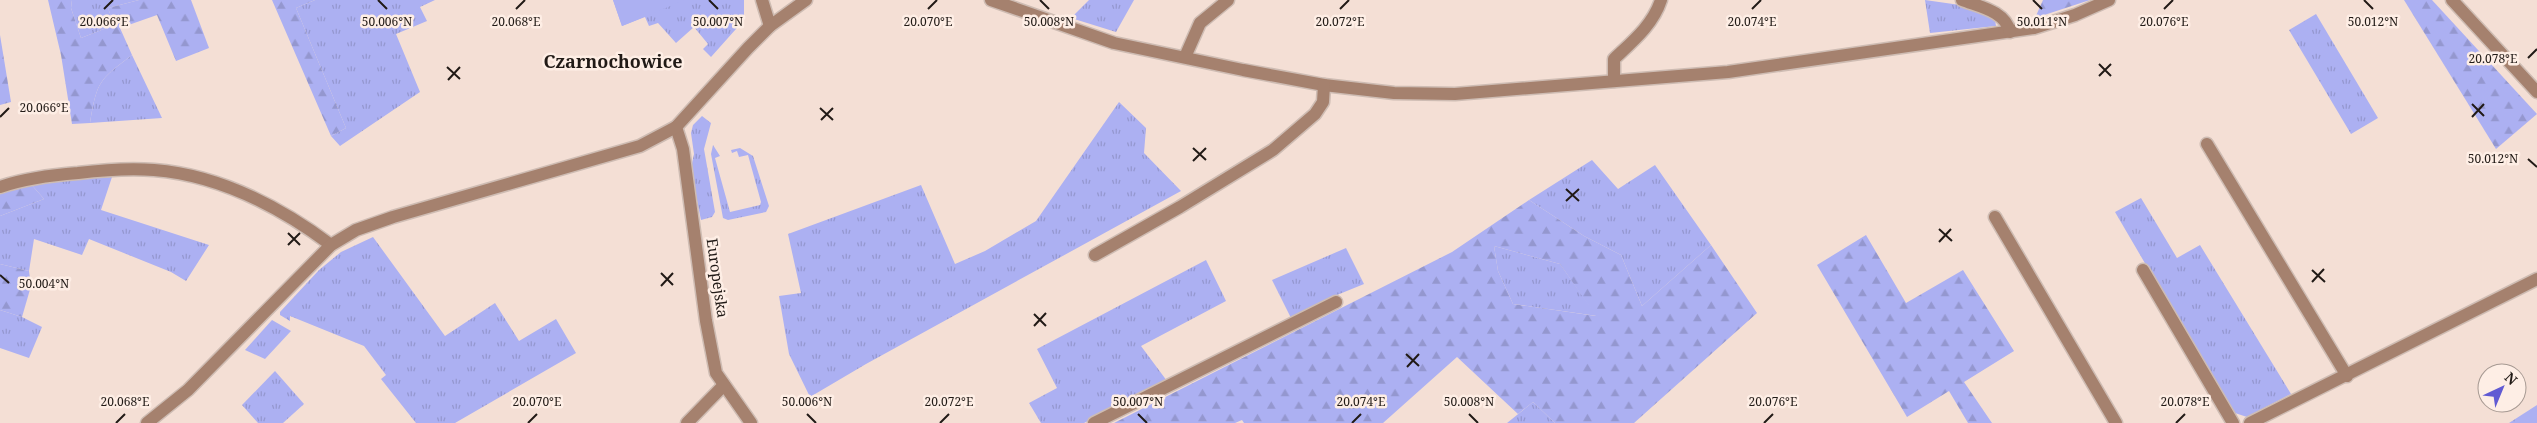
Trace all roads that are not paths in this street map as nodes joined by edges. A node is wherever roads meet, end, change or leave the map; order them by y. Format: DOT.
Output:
graph roads {
  1 [pos="762,0"];
  2 [pos="806,0"];
  3 [pos="992,0"];
  4 [pos="1228,0"];
  5 [pos="1661,0"];
  6 [pos="1962,0"];
  7 [pos="2109,0"];
  8 [pos="2458,2"];
  9 [pos="1022,5"];
  10 [pos="770,26"];
  11 [pos="2010,32"];
  12 [pos="1185,57"];
  13 [pos="1614,82"];
  14 [pos="1324,85"];
  15 [pos="2537,92"];
  16 [pos="676,127"];
  17 [pos="2207,144"];
  18 [pos="0,187"];
  19 [pos="1995,217"];
  20 [pos="331,245"];
  21 [pos="1095,255"];
  22 [pos="2143,270"];
  23 [pos="2537,280"];
  24 [pos="1336,302"];
  25 [pos="2347,376"];
  26 [pos="724,385"];
  27 [pos="148,423"];
  28 [pos="687,423"];
  29 [pos="751,423"];
  30 [pos="1094,423"];
  31 [pos="2116,423"];
  32 [pos="2233,423"];
  33 [pos="2250,423"];
  1 -- 10 [label="street"];
  2 -- 10 [label="street"];
  3 -- 9 [label="street"];
  4 -- 12 [label="street"];
  5 -- 13 [label="street"];
  6 -- 11 [label="street"];
  7 -- 11 [label="street"];
  8 -- 15 [label="street"];
  9 -- 12 [label="street"];
  10 -- 16 [label="street"];
  11 -- 13 [label="street"];
  12 -- 14 [label="street"];
  13 -- 14 [label="street"];
  14 -- 21 [label="street"];
  16 -- 20 [label="street"];
  16 -- 26 [label="street, Europejska"];
  17 -- 25 [label="street"];
  18 -- 20 [label="street"];
  19 -- 31 [label="street"];
  20 -- 27 [label="street"];
  22 -- 32 [label="street"];
  23 -- 25 [label="street"];
  24 -- 30 [label="street"];
  25 -- 33 [label="street"];
  26 -- 28 [label="street"];
  26 -- 29 [label="street, Europejska"];
}
